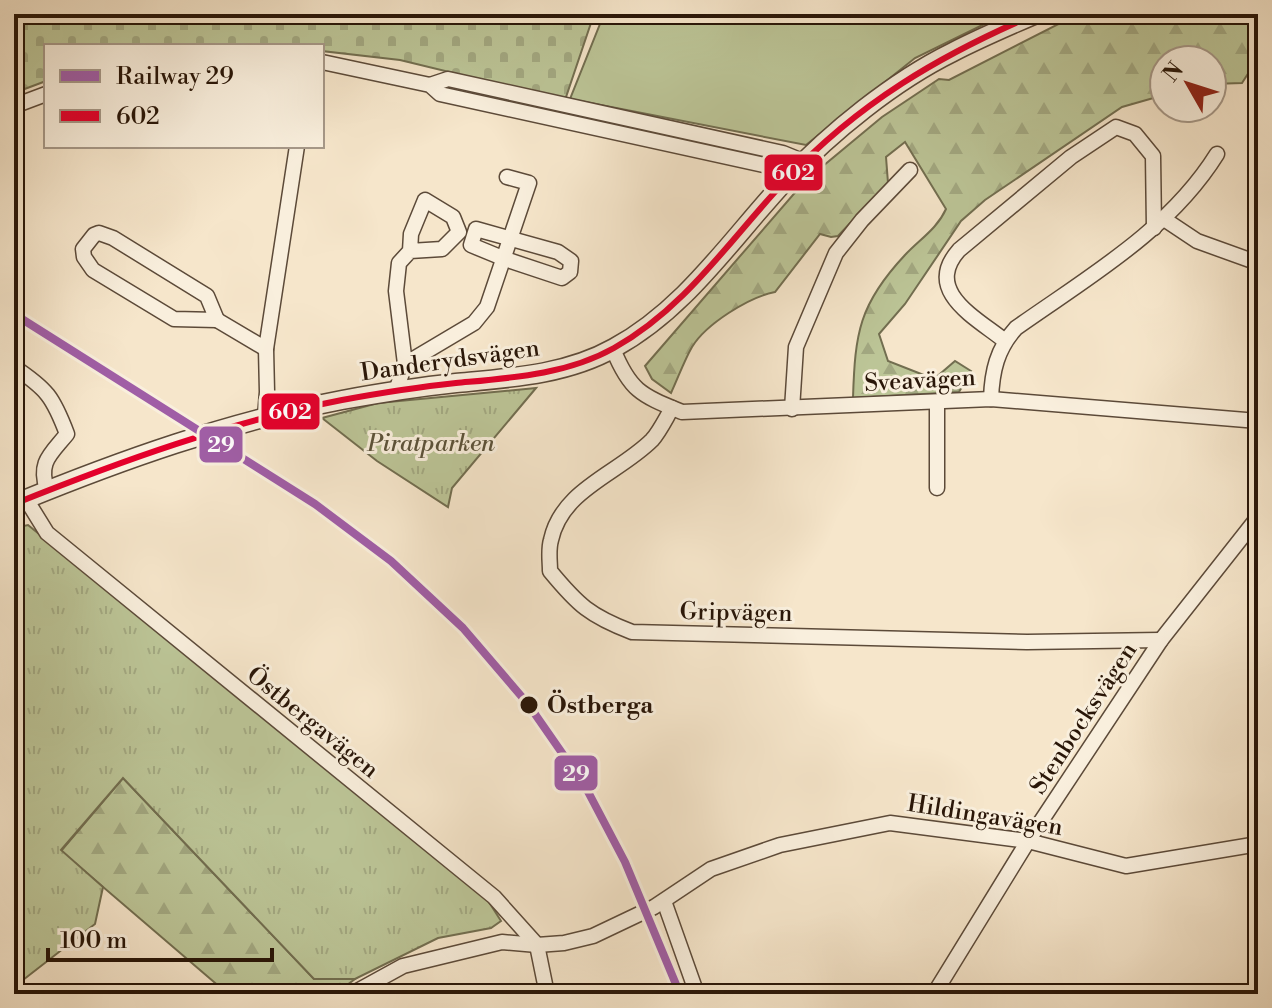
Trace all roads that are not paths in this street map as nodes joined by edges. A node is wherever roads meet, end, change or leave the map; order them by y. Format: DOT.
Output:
graph roads {
  1 [pos="1036,14"];
  2 [pos="324,62"];
  3 [pos="430,85"];
  4 [pos="44,95"];
  5 [pos="14,106"];
  6 [pos="297,148"];
  7 [pos="1217,154"];
  8 [pos="805,162"];
  9 [pos="910,170"];
  10 [pos="507,177"];
  11 [pos="787,180"];
  12 [pos="1159,223"];
  13 [pos="513,238"];
  14 [pos="410,251"];
  15 [pos="505,259"];
  16 [pos="1258,263"];
  17 [pos="217,320"];
  18 [pos="1005,341"];
  19 [pos="266,349"];
  20 [pos="613,349"];
  21 [pos="405,364"];
  22 [pos="14,367"];
  23 [pos="396,391"];
  24 [pos="991,399"];
  25 [pos="937,402"];
  26 [pos="672,408"];
  27 [pos="792,409"];
  28 [pos="265,417"];
  29 [pos="1258,421"];
  30 [pos="937,488"];
  31 [pos="47,490"];
  32 [pos="20,502"];
  33 [pos="1258,517"];
  34 [pos="1161,640"];
  35 [pos="1028,841"];
  36 [pos="1258,844"];
  37 [pos="664,901"];
  38 [pos="537,945"];
  39 [pos="352,994"];
  40 [pos="547,994"];
  41 [pos="697,994"];
  42 [pos="934,994"];
  1 -- 8 [label="street, Danderydsvägen"];
  2 -- 3 [label="street"];
  3 -- 8 [label="street"];
  3 -- 11 [label="street"];
  4 -- 5 [label="street"];
  6 -- 19 [label="street"];
  7 -- 12 [label="street"];
  8 -- 11 [label="street, Danderydsvägen"];
  9 -- 27 [label="street"];
  10 -- 13 [label="street"];
  11 -- 20 [label="street, Danderydsvägen"];
  12 -- 16 [label="street"];
  12 -- 18 [label="street"];
  12 -- 18 [label="street"];
  13 -- 15 [label="street"];
  13 -- 15 [label="street"];
  13 -- 15 [label="street"];
  14 -- 21 [label="street"];
  15 -- 21 [label="street"];
  17 -- 17 [label="street"];
  17 -- 19 [label="street"];
  18 -- 24 [label="street"];
  19 -- 28 [label="street"];
  20 -- 23 [label="street, Danderydsvägen"];
  20 -- 26 [label="street, Sveavägen"];
  21 -- 23 [label="street"];
  22 -- 31 [label="street"];
  23 -- 28 [label="street, Danderydsvägen"];
  24 -- 25 [label="street, Sveavägen"];
  24 -- 29 [label="street, Sveavägen"];
  25 -- 27 [label="street, Sveavägen"];
  25 -- 30 [label="street"];
  26 -- 27 [label="street, Sveavägen"];
  26 -- 34 [label="street, Gripvägen"];
  28 -- 31 [label="street, Danderydsvägen"];
  31 -- 32 [label="street, Danderydsvägen"];
  32 -- 38 [label="street, Östbergavägen"];
  33 -- 34 [label="street, Stenbocksvägen"];
  34 -- 35 [label="street, Stenbocksvägen"];
  35 -- 36 [label="street, Hildingavägen"];
  35 -- 37 [label="street, Hildingavägen"];
  35 -- 42 [label="street, Stenbocksvägen"];
  37 -- 38 [label="street, Hildingavägen"];
  37 -- 41 [label="street"];
  38 -- 39 [label="street, Hildingavägen"];
  38 -- 40 [label="street"];
}
